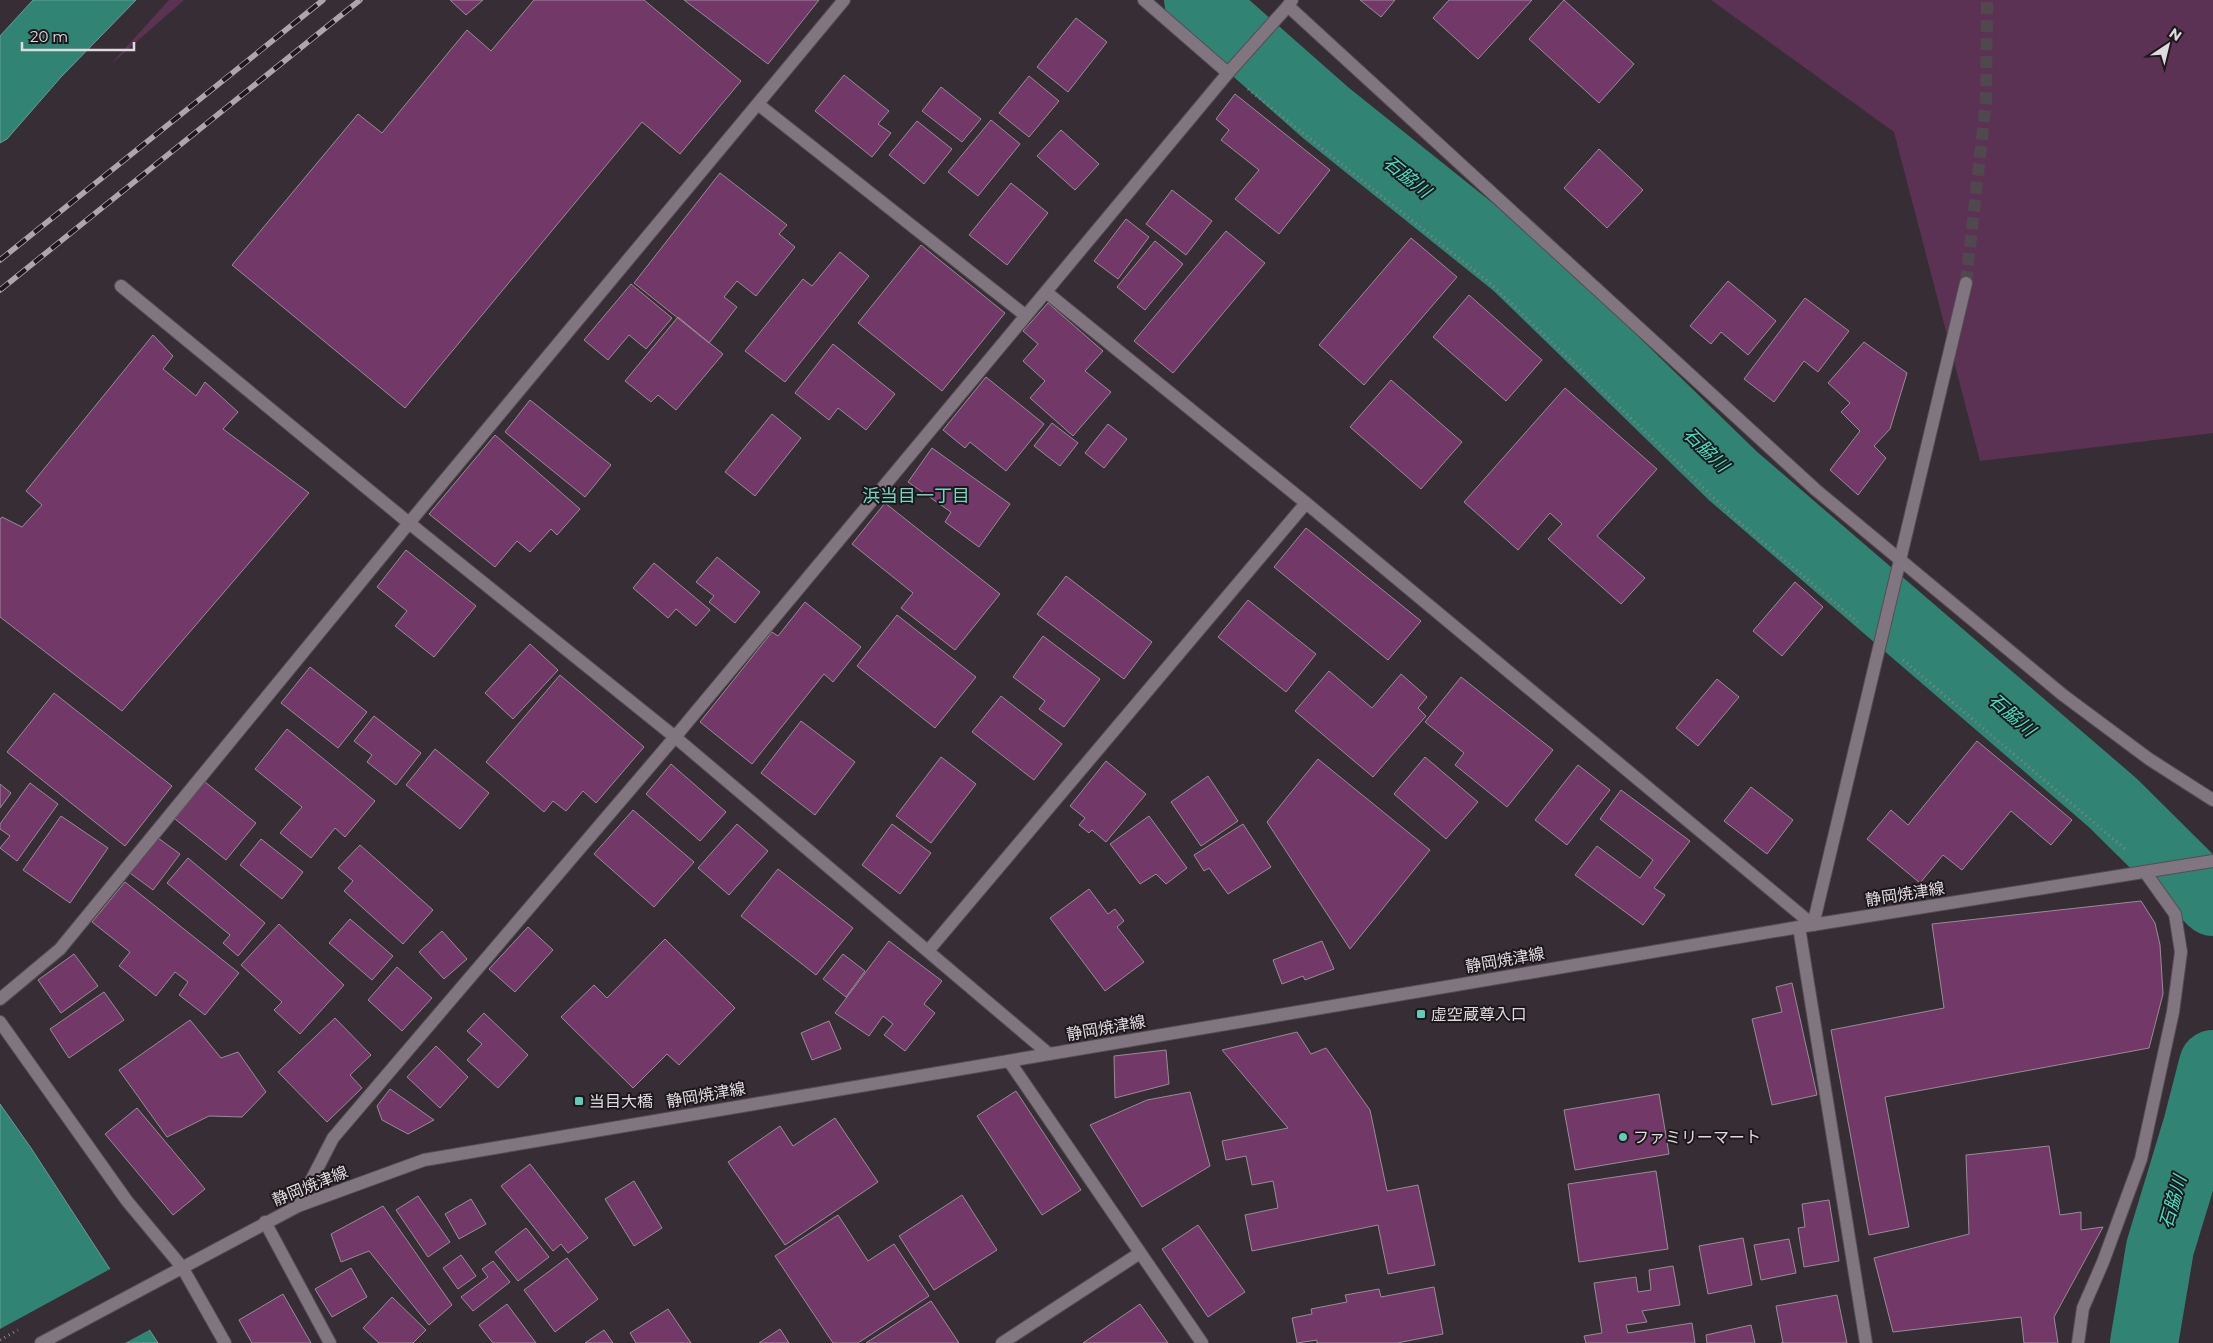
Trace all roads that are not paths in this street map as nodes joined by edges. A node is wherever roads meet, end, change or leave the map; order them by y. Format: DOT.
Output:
graph roads {
  1 [pos="844,0"];
  2 [pos="1144,0"];
  3 [pos="1290,3"];
  4 [pos="1228,73"];
  5 [pos="759,105"];
  6 [pos="1966,283"];
  7 [pos="120,286"];
  8 [pos="1046,292"];
  9 [pos="1026,316"];
  10 [pos="1306,503"];
  11 [pos="409,524"];
  12 [pos="1899,560"];
  13 [pos="675,737"];
  14 [pos="2213,800"];
  15 [pos="2213,861"];
  16 [pos="2152,871"];
  17 [pos="1813,925"];
  18 [pos="1800,927"];
  19 [pos="928,952"];
  20 [pos="0,999"];
  21 [pos="0,1022"];
  22 [pos="1049,1054"];
  23 [pos="1009,1061"];
  24 [pos="298,1206"];
  25 [pos="265,1222"];
  26 [pos="1140,1253"];
  27 [pos="182,1267"];
  28 [pos="41,1343"];
  29 [pos="225,1343"];
  30 [pos="330,1343"];
  31 [pos="1002,1343"];
  32 [pos="1202,1343"];
  33 [pos="1866,1343"];
  34 [pos="2078,1343"];
  1 -- 5 [label="street"];
  2 -- 4 [label="street"];
  3 -- 4 [label="street"];
  3 -- 12 [label="street"];
  4 -- 8 [label="street"];
  5 -- 9 [label="street"];
  5 -- 11 [label="street"];
  6 -- 12 [label="street"];
  7 -- 11 [label="street"];
  8 -- 9 [label="street"];
  8 -- 10 [label="street"];
  9 -- 13 [label="street"];
  10 -- 17 [label="street"];
  10 -- 19 [label="street"];
  11 -- 13 [label="street"];
  11 -- 20 [label="street"];
  12 -- 14 [label="street"];
  12 -- 17 [label="street"];
  13 -- 19 [label="street"];
  13 -- 24 [label="street"];
  15 -- 16 [label="street, 静岡焼津線"];
  16 -- 17 [label="street, 静岡焼津線"];
  16 -- 34 [label="street"];
  17 -- 18 [label="street, 静岡焼津線"];
  18 -- 22 [label="street, 静岡焼津線"];
  18 -- 33 [label="street"];
  19 -- 22 [label="street"];
  21 -- 27 [label="street"];
  22 -- 23 [label="street, 静岡焼津線"];
  23 -- 24 [label="street, 静岡焼津線"];
  23 -- 26 [label="street"];
  24 -- 25 [label="street, 静岡焼津線"];
  25 -- 27 [label="street, 静岡焼津線"];
  25 -- 30 [label="street"];
  26 -- 31 [label="street"];
  26 -- 32 [label="street"];
  27 -- 28 [label="street, 静岡焼津線"];
  27 -- 29 [label="street"];
}
